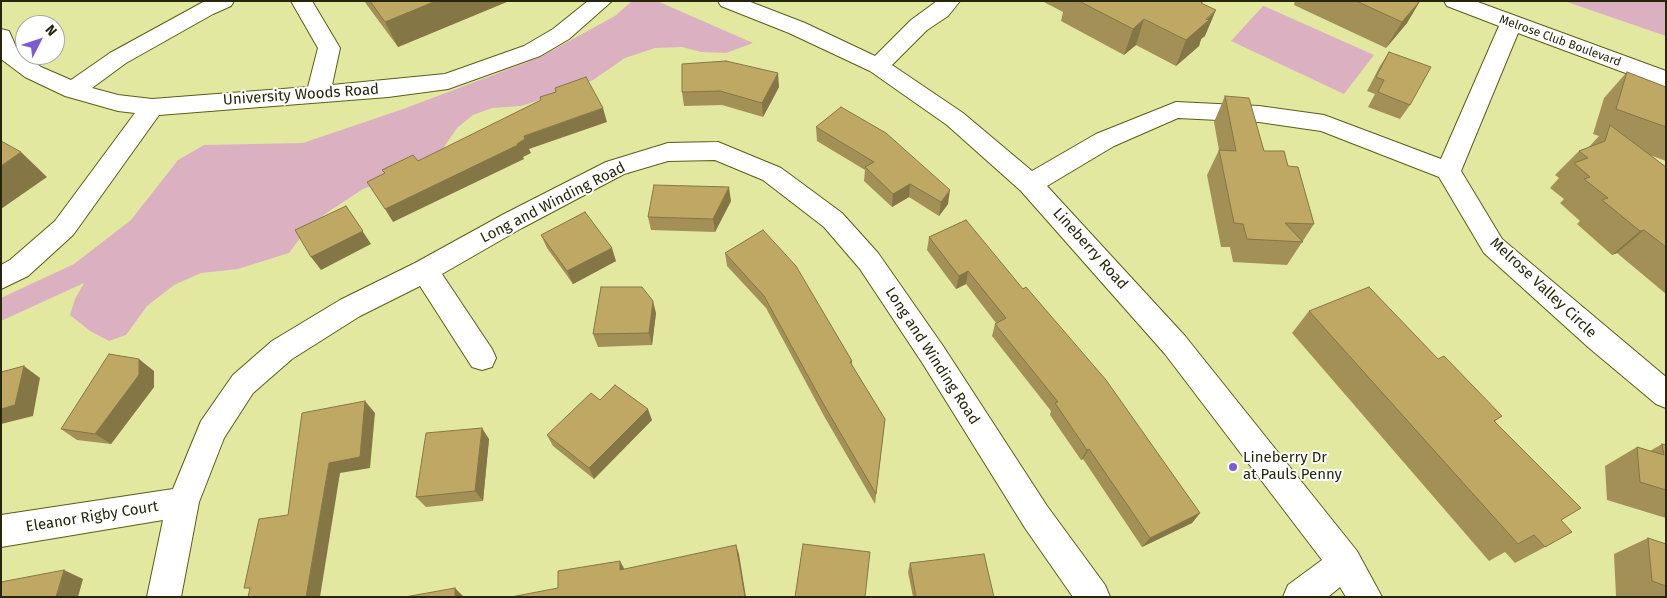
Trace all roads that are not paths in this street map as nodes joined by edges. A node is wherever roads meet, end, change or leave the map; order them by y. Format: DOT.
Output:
graph roads {
  1 [pos="224,1"];
  2 [pos="301,1"];
  3 [pos="602,1"];
  4 [pos="728,1"];
  5 [pos="922,1"];
  6 [pos="950,1"];
  7 [pos="1454,1"];
  8 [pos="1511,24"];
  9 [pos="919,25"];
  10 [pos="3,46"];
  11 [pos="878,66"];
  12 [pos="1666,80"];
  13 [pos="73,90"];
  14 [pos="318,94"];
  15 [pos="152,107"];
  16 [pos="1448,171"];
  17 [pos="1030,184"];
  18 [pos="424,271"];
  19 [pos="1,278"];
  20 [pos="482,358"];
  21 [pos="1666,395"];
  22 [pos="182,502"];
  23 [pos="1,531"];
  24 [pos="1345,563"];
  25 [pos="164,597"];
  26 [pos="1093,597"];
  27 [pos="1300,597"];
  28 [pos="1366,597"];
  1 -- 13 [label="street"];
  2 -- 14 [label="street"];
  3 -- 14 [label="street, University Woods Road"];
  4 -- 11 [label="street, Lineberry Road"];
  5 -- 9 [label="street"];
  6 -- 9 [label="street"];
  7 -- 8 [label="street, Melrose Club Boulevard"];
  8 -- 12 [label="street, Melrose Club Boulevard"];
  8 -- 16 [label="street"];
  9 -- 11 [label="street"];
  10 -- 13 [label="street, University Woods Road"];
  11 -- 17 [label="street, Lineberry Road"];
  13 -- 15 [label="street, University Woods Road"];
  14 -- 15 [label="street, University Woods Road"];
  15 -- 19 [label="street"];
  16 -- 17 [label="street"];
  16 -- 21 [label="street, Melrose Valley Circle"];
  17 -- 24 [label="street, Lineberry Road"];
  18 -- 20 [label="street"];
  18 -- 22 [label="street, Long and Winding Road"];
  18 -- 26 [label="street, Long and Winding Road"];
  22 -- 23 [label="street, Eleanor Rigby Court"];
  22 -- 25 [label="street, Long and Winding Road"];
  24 -- 27 [label="street"];
  24 -- 28 [label="street, Lineberry Road"];
}
